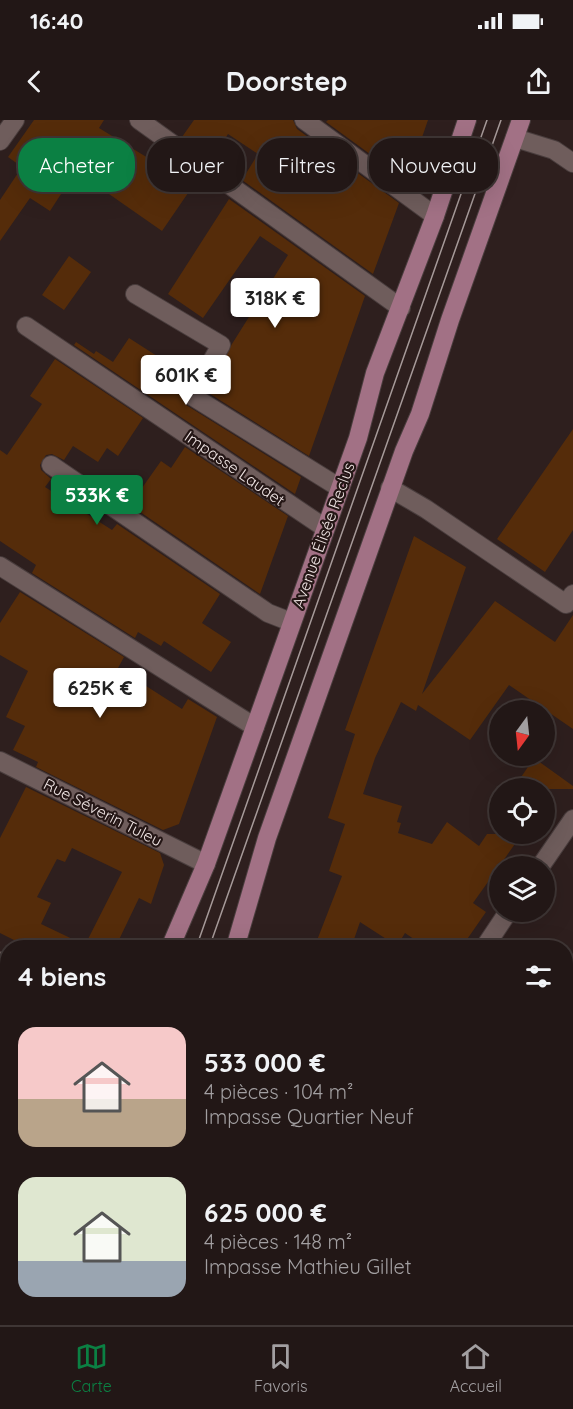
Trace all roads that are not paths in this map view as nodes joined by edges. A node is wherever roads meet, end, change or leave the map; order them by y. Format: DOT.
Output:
graph roads {
  1 [pos="15,120"];
  2 [pos="139,120"];
  3 [pos="303,120"];
  4 [pos="467,120"];
  5 [pos="521,120"];
  6 [pos="514,138"];
  7 [pos="0,141"];
  8 [pos="573,163"];
  9 [pos="435,216"];
  10 [pos="135,294"];
  11 [pos="401,308"];
  12 [pos="26,326"];
  13 [pos="51,465"];
  14 [pos="340,488"];
  15 [pos="390,488"];
  16 [pos="326,528"];
  17 [pos="0,566"];
  18 [pos="573,594"];
  19 [pos="291,622"];
  20 [pos="255,727"];
  21 [pos="0,761"];
  22 [pos="573,819"];
  23 [pos="548,856"];
  24 [pos="206,864"];
  25 [pos="501,922"];
  26 [pos="173,940"];
  27 [pos="237,940"];
  28 [pos="489,940"];
  1 -- 7 [label="street"];
  2 -- 11 [label="street"];
  3 -- 9 [label="street"];
  4 -- 9 [label="main road, Avenue Élisée Reclus"];
  5 -- 6 [label="main road"];
  6 -- 8 [label="street"];
  6 -- 15 [label="main road"];
  9 -- 11 [label="main road, Avenue Élisée Reclus"];
  10 -- 14 [label="street"];
  11 -- 14 [label="main road, Avenue Élisée Reclus"];
  12 -- 16 [label="street, Impasse Laudet"];
  13 -- 19 [label="street"];
  14 -- 16 [label="main road, Avenue Élisée Reclus"];
  15 -- 18 [label="street"];
  15 -- 27 [label="main road"];
  16 -- 19 [label="main road, Avenue Élisée Reclus"];
  17 -- 20 [label="street"];
  19 -- 20 [label="main road, Avenue Élisée Reclus"];
  20 -- 24 [label="main road, Avenue Élisée Reclus"];
  21 -- 24 [label="street, Rue Séverin Tuleu"];
  22 -- 23 [label="street"];
  24 -- 26 [label="main road, Avenue Élisée Reclus"];
  25 -- 28 [label="street"];
}
